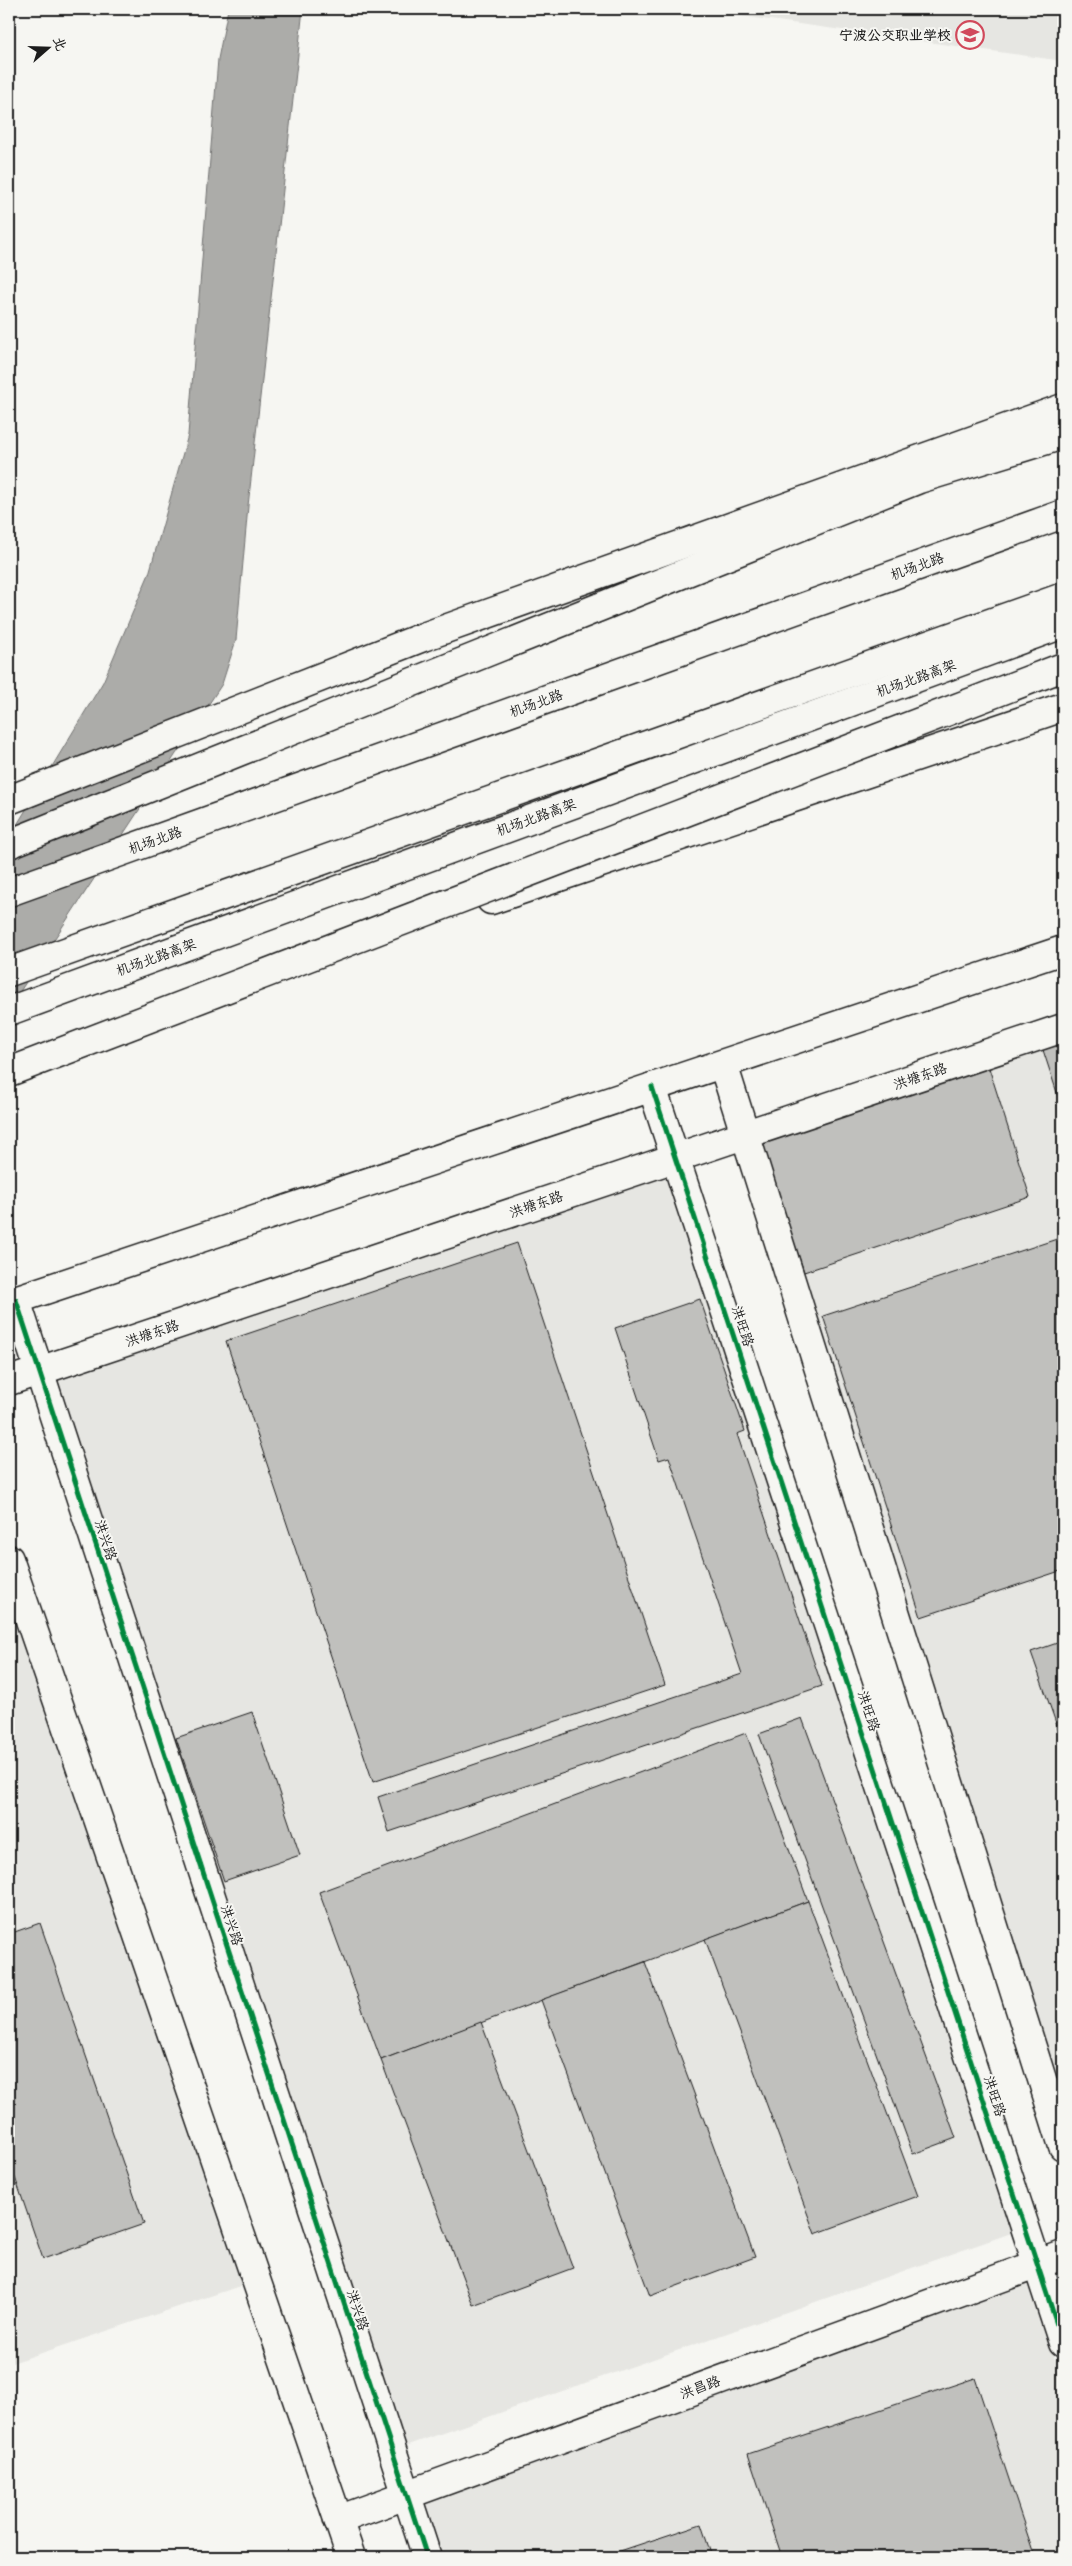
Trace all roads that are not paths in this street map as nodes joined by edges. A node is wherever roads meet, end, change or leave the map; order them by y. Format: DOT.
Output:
graph roads {
  1 [pos="1063,408"];
  2 [pos="1063,435"];
  3 [pos="1063,514"];
  4 [pos="1063,597"];
  5 [pos="1063,624"];
  6 [pos="1063,667"];
  7 [pos="1063,707"];
  8 [pos="9,800"];
  9 [pos="9,844"];
  10 [pos="9,892"];
  11 [pos="1063,950"];
  12 [pos="9,972"];
  13 [pos="9,1011"];
  14 [pos="1063,1028"];
  15 [pos="9,1062"];
  16 [pos="723,1064"];
  17 [pos="9,1072"];
  18 [pos="652,1087"];
  19 [pos="746,1134"];
  20 [pos="676,1157"];
  21 [pos="12,1301"];
  22 [pos="39,1371"];
  23 [pos="9,1381"];
  24 [pos="9,1559"];
  25 [pos="1063,2146"];
  26 [pos="1063,2255"];
  27 [pos="1038,2264"];
  28 [pos="1063,2344"];
  29 [pos="407,2494"];
  30 [pos="338,2520"];
  31 [pos="350,2557"];
  32 [pos="427,2557"];
  1 -- 8 [label="main road"];
  2 -- 9 [label="main road"];
  3 -- 10 [label="main road, 机场北路"];
  4 -- 12 [label="main road, 机场北路高架"];
  5 -- 13 [label="main road, 机场北路高架"];
  6 -- 17 [label="main road, bridge"];
  7 -- 15 [label="main road"];
  11 -- 16 [label="main road"];
  14 -- 19 [label="main road, 洪塘东路"];
  16 -- 18 [label="main road"];
  16 -- 19 [label="main road"];
  18 -- 20 [label="main road, 洪旺路"];
  18 -- 21 [label="main road"];
  19 -- 20 [label="main road, 洪塘东路"];
  19 -- 25 [label="main road"];
  20 -- 22 [label="main road, 洪塘东路"];
  20 -- 27 [label="main road, 洪旺路"];
  21 -- 22 [label="main road, 洪兴路"];
  22 -- 23 [label="main road, 洪塘东路"];
  22 -- 29 [label="main road, 洪兴路"];
  24 -- 30 [label="main road"];
  26 -- 27 [label="main road, 洪昌路"];
  27 -- 28 [label="main road, 洪旺路"];
  27 -- 29 [label="main road, 洪昌路"];
  29 -- 30 [label="main road, 洪昌路"];
  29 -- 32 [label="main road, 洪兴路"];
  30 -- 31 [label="main road"];
}
